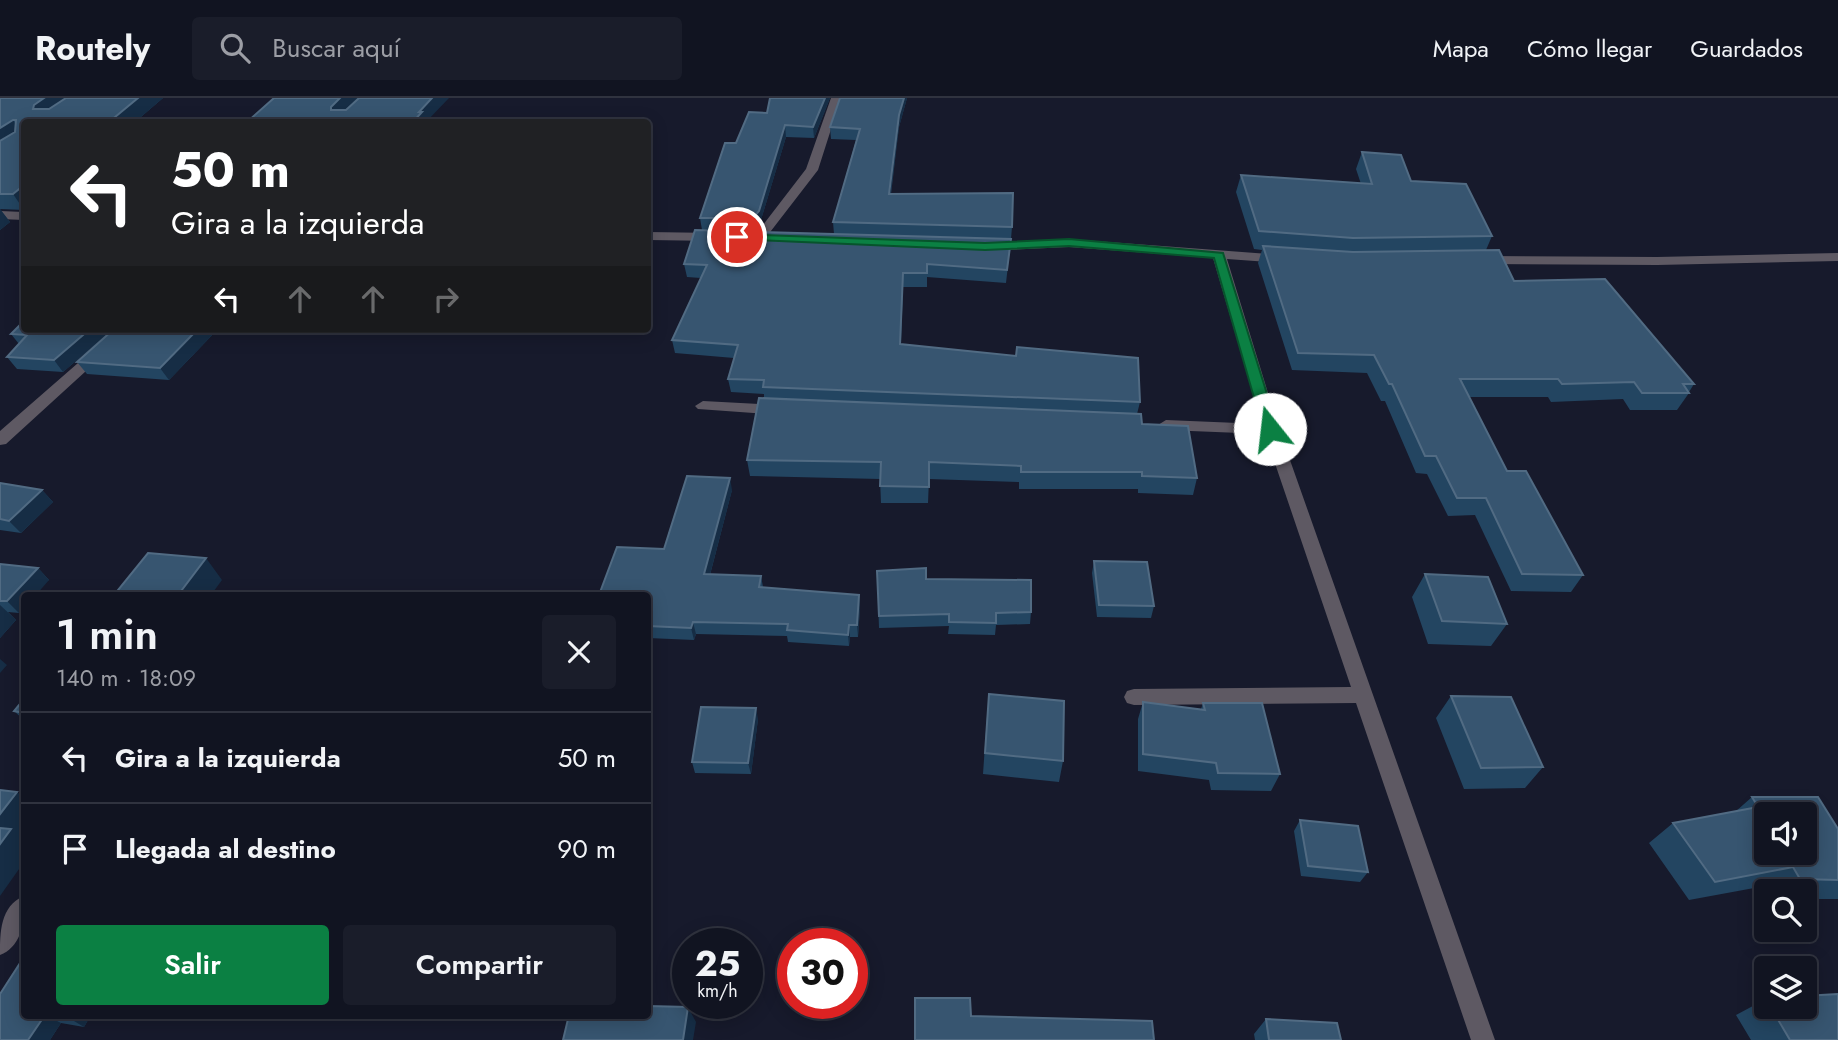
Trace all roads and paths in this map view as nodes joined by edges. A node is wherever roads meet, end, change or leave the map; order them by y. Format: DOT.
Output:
graph roads {
  1 [pos="836,98"];
  2 [pos="0,215"];
  3 [pos="21,216"];
  4 [pos="651,236"];
  5 [pos="972,246"];
  6 [pos="1219,255"];
  7 [pos="1838,257"];
  8 [pos="1296,259"];
  9 [pos="1467,260"];
  10 [pos="120,333"];
  11 [pos="703,406"];
  12 [pos="800,410"];
  13 [pos="1146,424"];
  14 [pos="1270,429"];
  15 [pos="0,440"];
  16 [pos="1365,695"];
  17 [pos="1134,697"];
  18 [pos="21,912"];
  19 [pos="0,944"];
  20 [pos="1483,1040"];
  1 -- 4 [label="street"];
  2 -- 3 [label="street"];
  5 -- 6 [label="street"];
  6 -- 8 [label="street"];
  6 -- 14 [label="street"];
  7 -- 9 [label="street"];
  10 -- 15 [label="street"];
  11 -- 12 [label="street"];
  13 -- 14 [label="street"];
  14 -- 16 [label="street"];
  16 -- 17 [label="street"];
  16 -- 20 [label="street"];
  18 -- 19 [label="street"];
}
